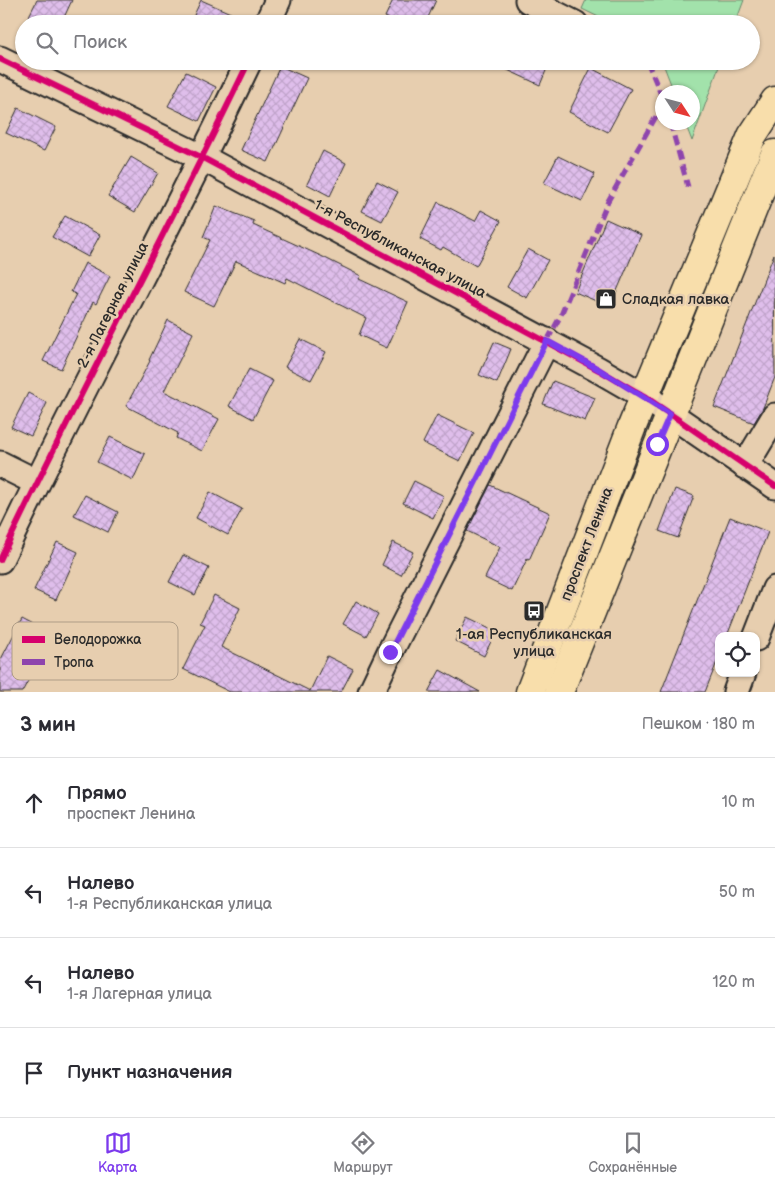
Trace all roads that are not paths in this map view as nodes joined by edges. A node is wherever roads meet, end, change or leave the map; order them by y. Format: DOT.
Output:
graph roads {
  1 [pos="278,0"];
  2 [pos="528,0"];
  3 [pos="554,6"];
  4 [pos="271,15"];
  5 [pos="564,15"];
  6 [pos="0,59"];
  7 [pos="15,66"];
  8 [pos="23,70"];
  9 [pos="245,70"];
  10 [pos="775,101"];
  11 [pos="775,154"];
  12 [pos="203,158"];
  13 [pos="547,341"];
  14 [pos="644,396"];
  15 [pos="670,414"];
  16 [pos="775,416"];
  17 [pos="0,464"];
  18 [pos="746,466"];
  19 [pos="36,482"];
  20 [pos="775,486"];
  21 [pos="0,560"];
  22 [pos="775,589"];
  23 [pos="758,632"];
  24 [pos="742,677"];
  25 [pos="371,692"];
  26 [pos="530,692"];
  27 [pos="559,692"];
  28 [pos="736,692"];
  1 -- 4 [label="street"];
  2 -- 3 [label="street"];
  3 -- 5 [label="street"];
  6 -- 7 [label="street, 1-я Республиканская улица"];
  8 -- 12 [label="street, 1-я Республиканская улица"];
  9 -- 12 [label="street, 2-я Лагерная улица"];
  10 -- 14 [label="main road, проспект Ленина"];
  11 -- 15 [label="main road, проспект Ленина"];
  12 -- 13 [label="street, 1-я Республиканская улица"];
  12 -- 19 [label="street, 2-я Лагерная улица"];
  13 -- 14 [label="street, 1-я Республиканская улица"];
  13 -- 25 [label="street"];
  14 -- 15 [label="street, 1-я Республиканская улица"];
  14 -- 26 [label="main road, проспект Ленина"];
  15 -- 18 [label="street, 1-я Республиканская улица"];
  15 -- 27 [label="main road, проспект Ленина"];
  16 -- 18 [label="street"];
  17 -- 19 [label="street"];
  18 -- 20 [label="street, 1-я Республиканская улица"];
  19 -- 21 [label="street, 2-я Лагерная улица"];
  22 -- 23 [label="street"];
  24 -- 28 [label="street"];
}
